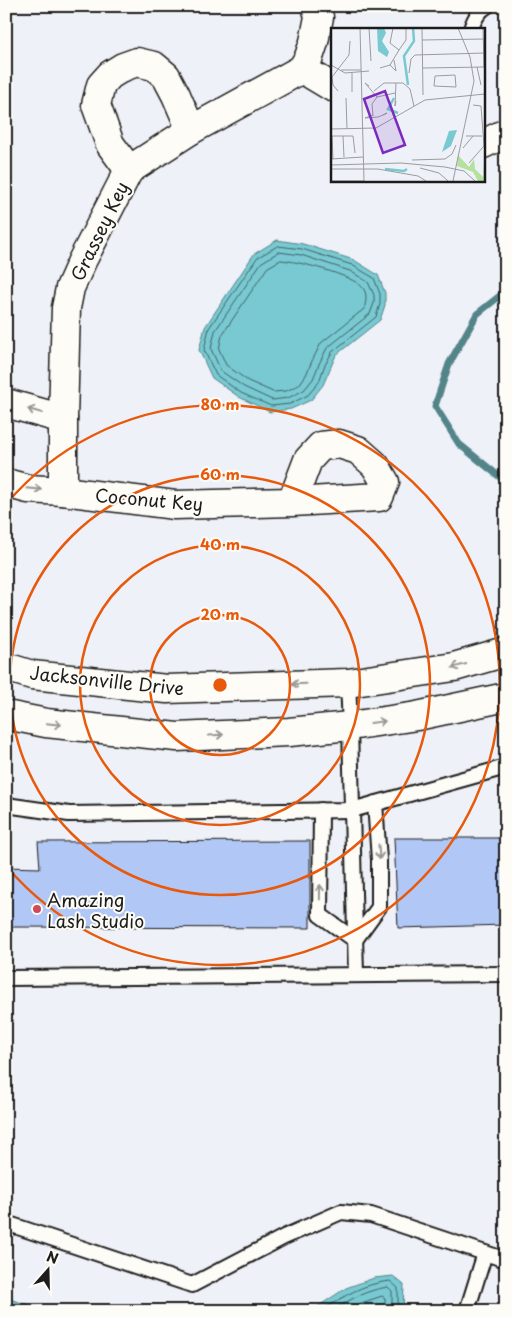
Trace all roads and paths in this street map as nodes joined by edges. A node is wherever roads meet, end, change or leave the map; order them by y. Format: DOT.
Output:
graph roads {
  1 [pos="316,6"];
  2 [pos="487,6"];
  3 [pos="470,28"];
  4 [pos="302,69"];
  5 [pos="331,86"];
  6 [pos="191,130"];
  7 [pos="506,133"];
  8 [pos="484,144"];
  9 [pos="129,170"];
  10 [pos="6,403"];
  11 [pos="63,419"];
  12 [pos="6,483"];
  13 [pos="63,491"];
  14 [pos="292,502"];
  15 [pos="506,652"];
  16 [pos="6,667"];
  17 [pos="348,682"];
  18 [pos="506,697"];
  19 [pos="6,715"];
  20 [pos="350,726"];
  21 [pos="506,767"];
  22 [pos="375,803"];
  23 [pos="6,805"];
  24 [pos="321,810"];
  25 [pos="352,810"];
  26 [pos="355,940"];
  27 [pos="506,974"];
  28 [pos="356,976"];
  29 [pos="6,978"];
  30 [pos="6,1223"];
  31 [pos="485,1253"];
  32 [pos="506,1260"];
  33 [pos="467,1311"];
  1 -- 4 [label="street"];
  2 -- 3 [label="lane"];
  4 -- 5 [label="street"];
  4 -- 6 [label="street, Grassey Key"];
  6 -- 9 [label="street, Grassey Key"];
  6 -- 9 [label="street"];
  7 -- 8 [label="street"];
  9 -- 11 [label="street, Grassey Key"];
  11 -- 10 [label="street, one-way"];
  11 -- 13 [label="street, Grassey Key"];
  12 -- 13 [label="street, Coconut Key, one-way"];
  13 -- 14 [label="street, Coconut Key"];
  15 -- 17 [label="street, Jacksonville Drive, one-way"];
  17 -- 16 [label="street, Jacksonville Drive, one-way"];
  17 -- 20 [label="lane"];
  20 -- 18 [label="street, one-way"];
  19 -- 20 [label="street, one-way"];
  20 -- 25 [label="lane"];
  21 -- 22 [label="lane"];
  22 -- 25 [label="lane"];
  22 -- 26 [label="lane, one-way"];
  23 -- 24 [label="lane"];
  24 -- 25 [label="lane"];
  26 -- 24 [label="lane, one-way"];
  25 -- 26 [label="lane"];
  26 -- 28 [label="lane"];
  27 -- 28 [label="lane"];
  28 -- 29 [label="lane"];
  30 -- 31 [label="lane"];
  31 -- 32 [label="lane"];
  31 -- 33 [label="lane"];
}
